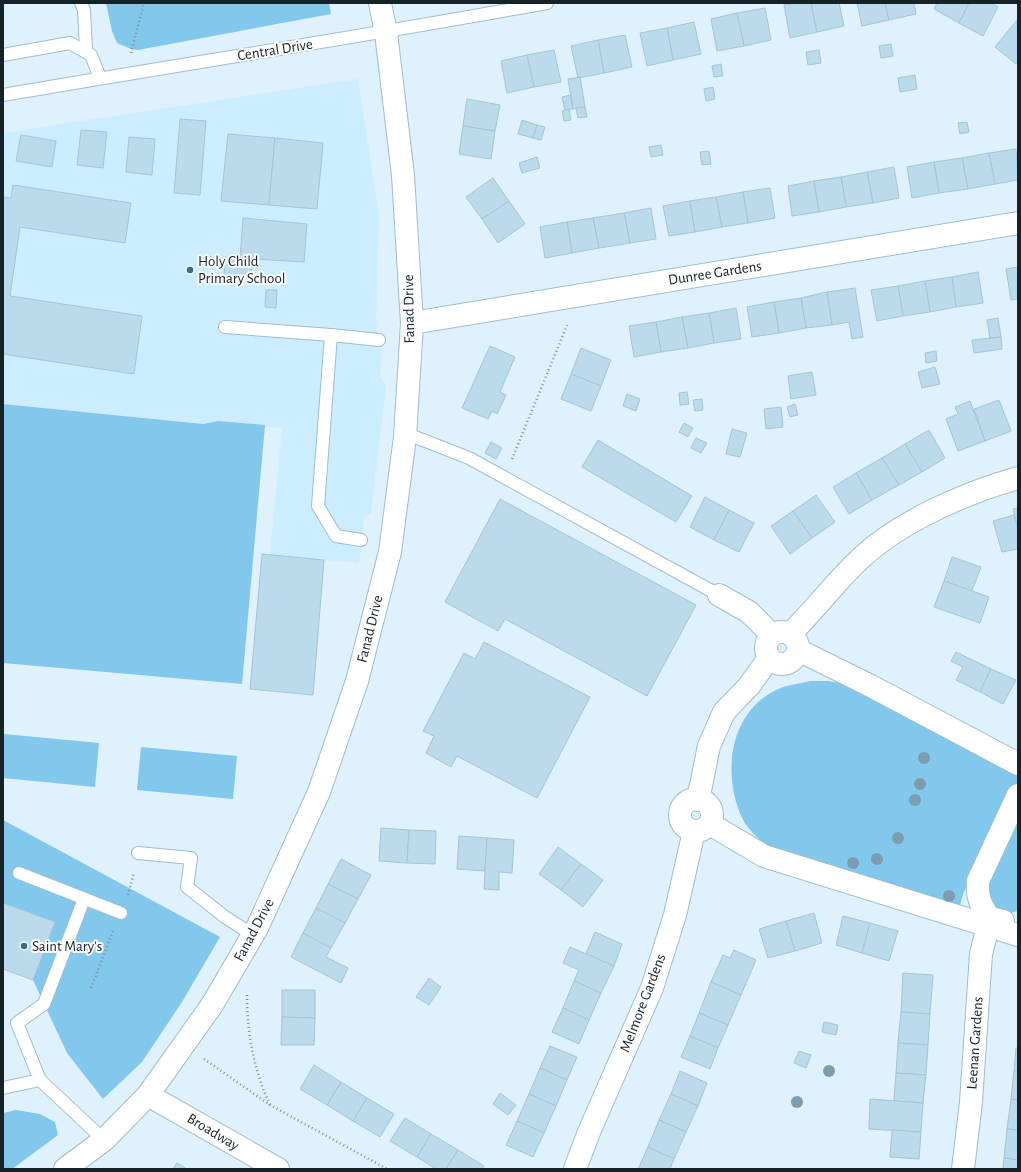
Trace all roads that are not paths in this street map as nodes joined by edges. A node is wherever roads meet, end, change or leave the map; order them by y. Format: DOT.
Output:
graph roads {
  1 [pos="81,3"];
  2 [pos="380,3"];
  3 [pos="547,3"];
  4 [pos="386,33"];
  5 [pos="86,50"];
  6 [pos="3,55"];
  7 [pos="100,78"];
  8 [pos="3,95"];
  9 [pos="1018,223"];
  10 [pos="412,323"];
  11 [pos="225,327"];
  12 [pos="331,335"];
  13 [pos="379,340"];
  14 [pos="405,433"];
  15 [pos="1018,478"];
  16 [pos="361,540"];
  17 [pos="719,595"];
  18 [pos="787,640"];
  19 [pos="770,658"];
  20 [pos="1018,764"];
  21 [pos="1018,795"];
  22 [pos="702,828"];
  23 [pos="138,853"];
  24 [pos="19,873"];
  25 [pos="84,899"];
  26 [pos="121,913"];
  27 [pos="1018,919"];
  28 [pos="989,922"];
  29 [pos="253,935"];
  30 [pos="1018,935"];
  31 [pos="40,1080"];
  32 [pos="3,1088"];
  33 [pos="148,1095"];
  34 [pos="104,1140"];
  35 [pos="65,1169"];
  36 [pos="278,1169"];
  37 [pos="575,1169"];
  38 [pos="963,1169"];
  1 -- 5 [label="lane"];
  2 -- 4 [label="street, Fanad Drive"];
  3 -- 4 [label="lane, Central Drive"];
  4 -- 7 [label="lane, Central Drive"];
  4 -- 10 [label="street, Fanad Drive"];
  5 -- 6 [label="lane"];
  5 -- 7 [label="lane"];
  7 -- 8 [label="lane, Central Drive"];
  9 -- 10 [label="street, Dunree Gardens"];
  10 -- 14 [label="street, Fanad Drive"];
  11 -- 12 [label="lane"];
  12 -- 13 [label="lane"];
  12 -- 16 [label="lane"];
  14 -- 17 [label="lane"];
  14 -- 29 [label="street, Fanad Drive"];
  15 -- 18 [label="street"];
  17 -- 18 [label="street"];
  18 -- 19 [label="street"];
  18 -- 19 [label="street"];
  18 -- 20 [label="street"];
  19 -- 22 [label="street"];
  21 -- 28 [label="street"];
  22 -- 28 [label="street"];
  22 -- 37 [label="street, Melmore Gardens"];
  23 -- 29 [label="lane"];
  24 -- 25 [label="lane"];
  25 -- 26 [label="lane"];
  25 -- 31 [label="lane"];
  27 -- 28 [label="street"];
  28 -- 30 [label="street"];
  28 -- 38 [label="street, Leenan Gardens"];
  29 -- 33 [label="street, Fanad Drive"];
  31 -- 32 [label="lane"];
  31 -- 34 [label="lane"];
  33 -- 34 [label="street, Fanad Drive"];
  33 -- 36 [label="street, Broadway"];
  34 -- 35 [label="street, Fanad Drive"];
}
